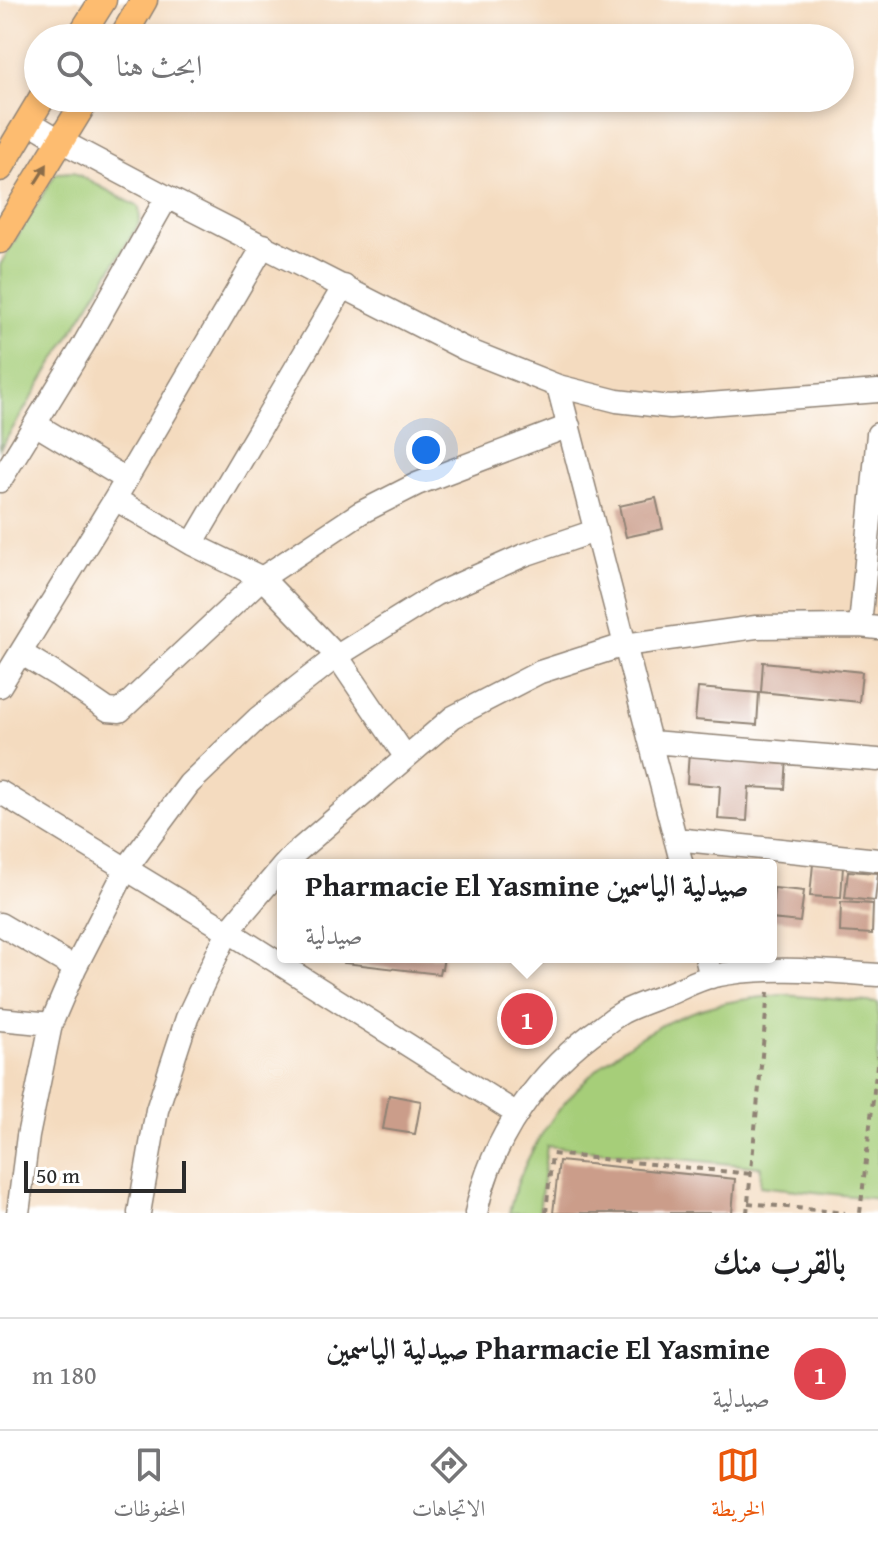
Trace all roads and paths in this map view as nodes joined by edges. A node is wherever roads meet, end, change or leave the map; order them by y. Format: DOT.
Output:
graph roads {
  1 [pos="103,0"];
  2 [pos="144,0"];
  3 [pos="88,24"];
  4 [pos="130,24"];
  5 [pos="33,112"];
  6 [pos="79,112"];
  7 [pos="28,121"];
  8 [pos="61,141"];
  9 [pos="0,168"];
  10 [pos="167,197"];
  11 [pos="0,240"];
  12 [pos="264,245"];
  13 [pos="344,286"];
  14 [pos="558,386"];
  15 [pos="878,391"];
  16 [pos="35,424"];
  17 [pos="569,426"];
  18 [pos="878,434"];
  19 [pos="126,479"];
  20 [pos="0,481"];
  21 [pos="115,499"];
  22 [pos="595,531"];
  23 [pos="192,544"];
  24 [pos="262,578"];
  25 [pos="869,627"];
  26 [pos="624,645"];
  27 [pos="21,653"];
  28 [pos="337,656"];
  29 [pos="0,686"];
  30 [pos="651,742"];
  31 [pos="405,756"];
  32 [pos="878,760"];
  33 [pos="0,792"];
  34 [pos="675,839"];
  35 [pos="290,859"];
  36 [pos="680,859"];
  37 [pos="878,860"];
  38 [pos="126,869"];
  39 [pos="277,874"];
  40 [pos="0,924"];
  41 [pos="228,931"];
  42 [pos="277,962"];
  43 [pos="279,963"];
  44 [pos="709,967"];
  45 [pos="75,968"];
  46 [pos="770,969"];
  47 [pos="878,975"];
  48 [pos="0,1019"];
  49 [pos="51,1024"];
  50 [pos="878,1056"];
  51 [pos="517,1114"];
  52 [pos="751,1174"];
  53 [pos="748,1203"];
  54 [pos="18,1213"];
  55 [pos="139,1213"];
  56 [pos="476,1213"];
  57 [pos="546,1213"];
  58 [pos="747,1213"];
  59 [pos="845,1213"];
  60 [pos="860,1213"];
  1 -- 3 [label="main road"];
  2 -- 4 [label="main road"];
  5 -- 7 [label="main road"];
  6 -- 8 [label="main road"];
  7 -- 8 [label="street"];
  7 -- 9 [label="main road"];
  8 -- 10 [label="street"];
  11 -- 8 [label="main road, one-way"];
  10 -- 12 [label="street"];
  10 -- 16 [label="street"];
  12 -- 13 [label="street"];
  12 -- 19 [label="street"];
  13 -- 14 [label="street"];
  13 -- 23 [label="street"];
  14 -- 15 [label="street"];
  14 -- 17 [label="street"];
  16 -- 19 [label="street"];
  16 -- 20 [label="street"];
  17 -- 22 [label="street"];
  17 -- 24 [label="street"];
  18 -- 25 [label="street"];
  19 -- 21 [label="street"];
  21 -- 23 [label="street"];
  21 -- 27 [label="street"];
  22 -- 26 [label="street"];
  22 -- 28 [label="street"];
  23 -- 24 [label="street"];
  24 -- 27 [label="street"];
  24 -- 28 [label="street"];
  25 -- 26 [label="street"];
  26 -- 30 [label="street"];
  26 -- 31 [label="street"];
  27 -- 29 [label="street"];
  28 -- 31 [label="street"];
  28 -- 38 [label="street"];
  30 -- 32 [label="street"];
  30 -- 34 [label="street"];
  31 -- 35 [label="street"];
  33 -- 38 [label="street"];
  34 -- 36 [label="street"];
  34 -- 37 [label="street"];
  38 -- 41 [label="street"];
  38 -- 45 [label="street"];
  39 -- 41 [label="street"];
  40 -- 45 [label="street"];
  41 -- 42 [label="street"];
  41 -- 55 [label="street"];
  43 -- 51 [label="street"];
  44 -- 46 [label="street"];
  44 -- 51 [label="street"];
  45 -- 49 [label="street"];
  46 -- 47 [label="street"];
  46 -- 52 [label="path"];
  48 -- 49 [label="street"];
  49 -- 54 [label="street"];
  50 -- 60 [label="path"];
  51 -- 56 [label="street"];
  52 -- 53 [label="path"];
  52 -- 57 [label="path"];
  53 -- 58 [label="path"];
  53 -- 59 [label="path"];
}
